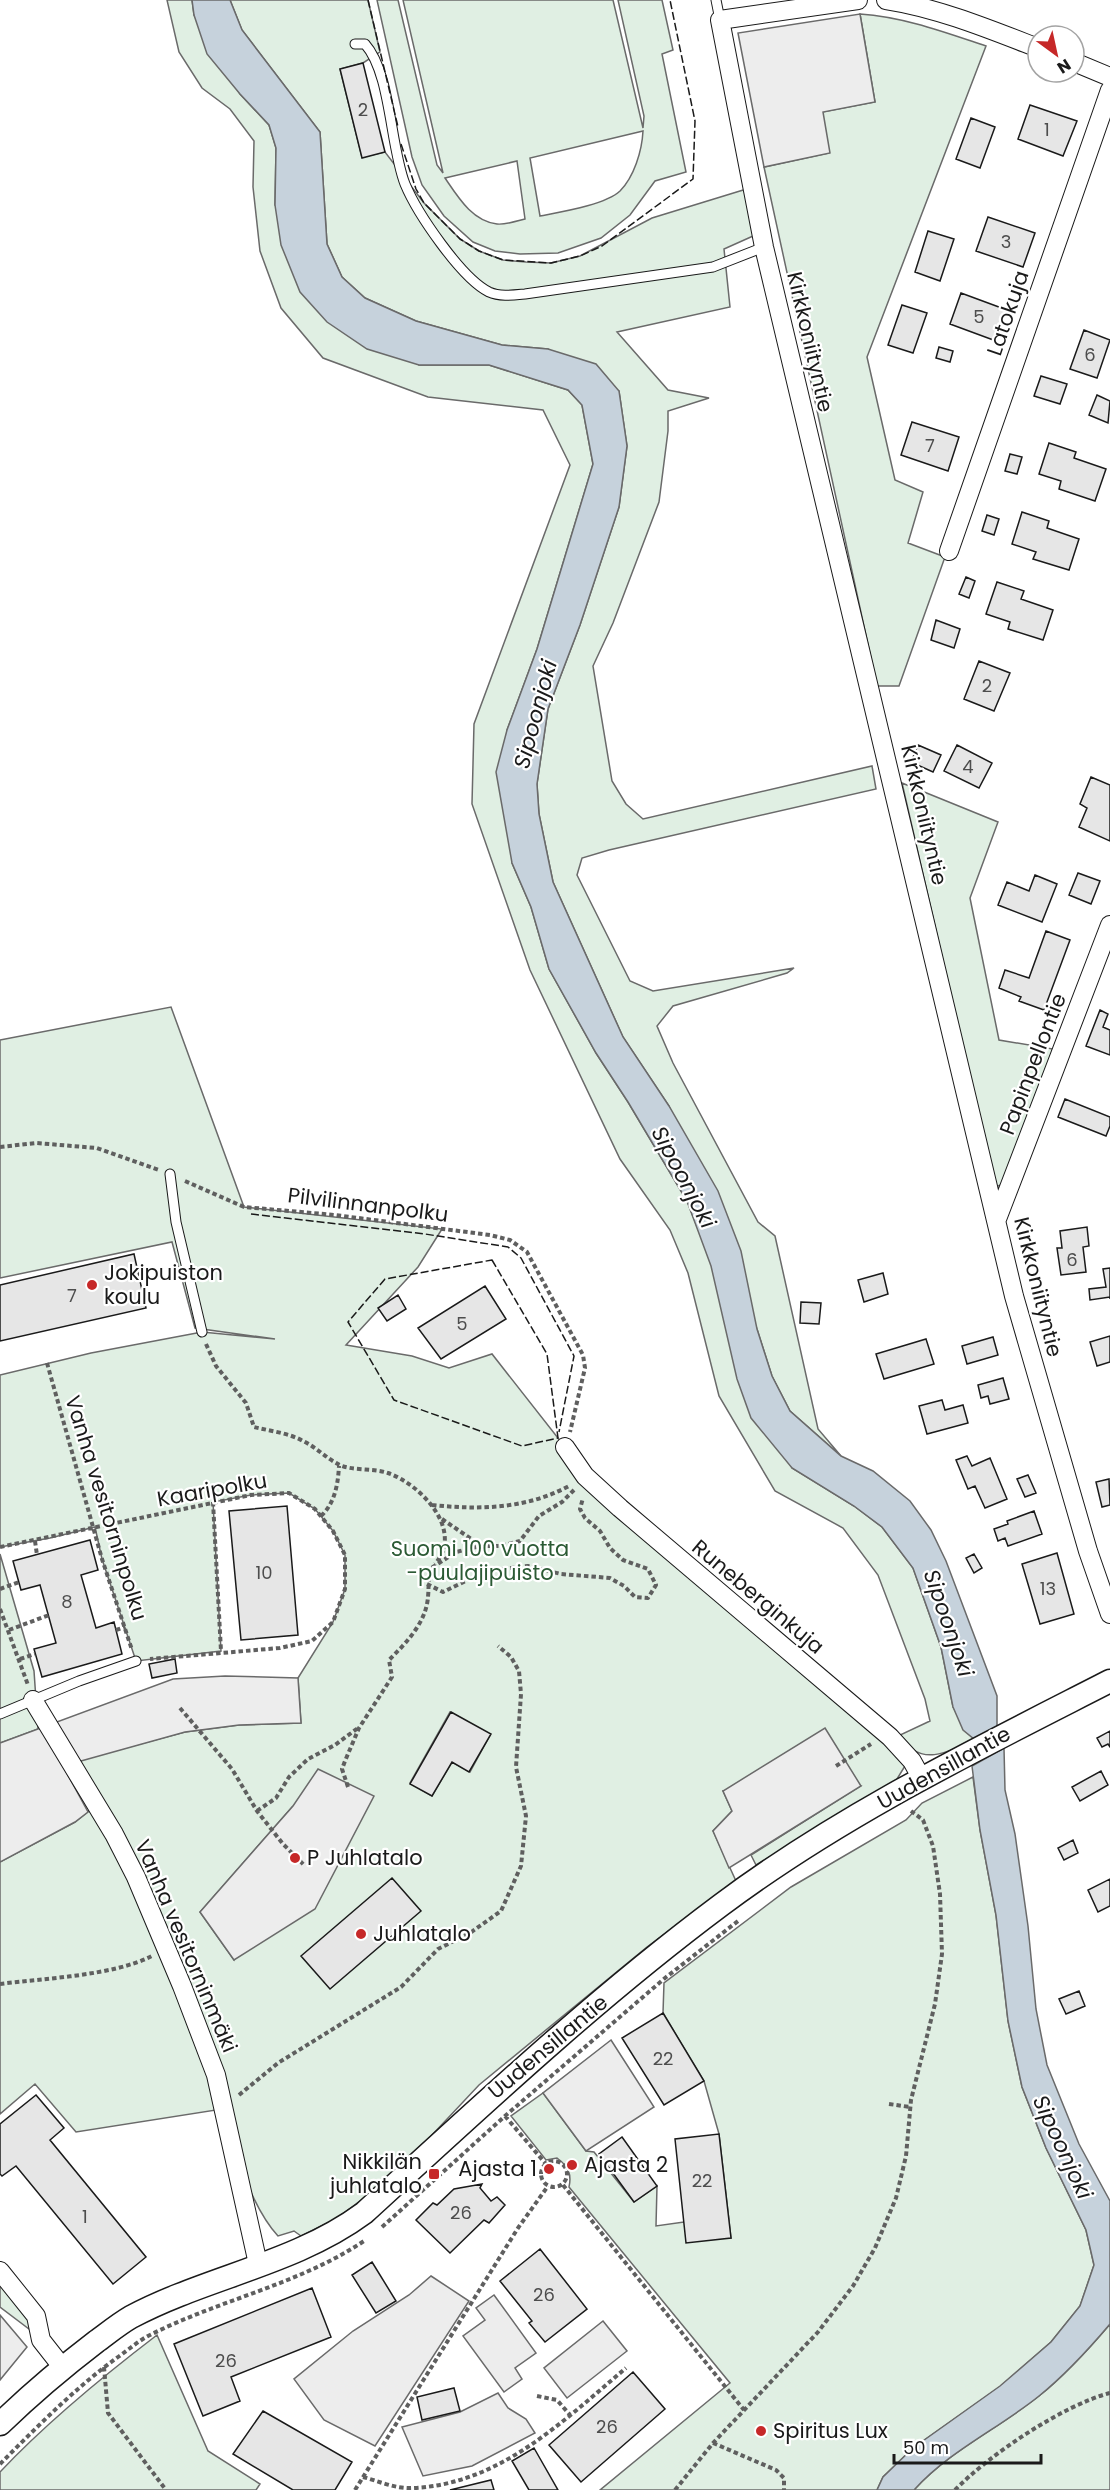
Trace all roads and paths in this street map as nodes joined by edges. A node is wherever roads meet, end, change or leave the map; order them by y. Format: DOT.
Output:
graph roads {
  1 [pos="716,0"];
  2 [pos="858,0"];
  3 [pos="886,0"];
  4 [pos="720,20"];
  5 [pos="355,44"];
  6 [pos="1026,44"];
  7 [pos="1086,68"];
  8 [pos="1110,77"];
  9 [pos="1110,90"];
  10 [pos="764,247"];
  11 [pos="949,551"];
  12 [pos="1110,925"];
  13 [pos="0,1147"];
  14 [pos="170,1174"];
  15 [pos="997,1219"];
  16 [pos="202,1332"];
  17 [pos="47,1363"];
  18 [pos="566,1448"];
  19 [pos="339,1466"];
  20 [pos="585,1476"];
  21 [pos="213,1502"];
  22 [pos="432,1505"];
  23 [pos="321,1516"];
  24 [pos="440,1518"];
  25 [pos="95,1527"];
  26 [pos="35,1541"];
  27 [pos="480,1546"];
  28 [pos="0,1547"];
  29 [pos="37,1555"];
  30 [pos="102,1559"];
  31 [pos="96,1562"];
  32 [pos="430,1569"];
  33 [pos="19,1582"];
  34 [pos="428,1584"];
  35 [pos="0,1589"];
  36 [pos="0,1609"];
  37 [pos="1110,1614"];
  38 [pos="49,1615"];
  39 [pos="125,1627"];
  40 [pos="9,1630"];
  41 [pos="116,1630"];
  42 [pos="498,1646"];
  43 [pos="221,1652"];
  44 [pos="35,1654"];
  45 [pos="20,1659"];
  46 [pos="136,1661"];
  47 [pos="1110,1681"];
  48 [pos="33,1700"];
  49 [pos="180,1708"];
  50 [pos="0,1714"];
  51 [pos="359,1728"];
  52 [pos="885,1733"];
  53 [pos="836,1766"];
  54 [pos="922,1779"];
  55 [pos="348,1787"];
  56 [pos="257,1811"];
  57 [pos="910,1811"];
  58 [pos="304,1865"];
  59 [pos="167,1948"];
  60 [pos="0,1984"];
  61 [pos="889,2104"];
  62 [pos="910,2107"];
  63 [pos="222,2109"];
  64 [pos="505,2116"];
  65 [pos="546,2164"];
  66 [pos="563,2184"];
  67 [pos="548,2186"];
  68 [pos="258,2265"];
  69 [pos="0,2271"];
  70 [pos="63,2368"];
  71 [pos="626,2368"];
  72 [pos="1110,2393"];
  73 [pos="537,2396"];
  74 [pos="744,2410"];
  75 [pos="570,2415"];
  76 [pos="0,2424"];
  77 [pos="713,2442"];
  78 [pos="0,2464"];
  79 [pos="363,2477"];
  80 [pos="166,2490"];
  81 [pos="355,2490"];
  82 [pos="675,2490"];
  83 [pos="784,2490"];
  84 [pos="954,2490"];
  1 -- 4 [label="lane"];
  2 -- 4 [label="street"];
  3 -- 6 [label="street"];
  4 -- 10 [label="street, Kirkkoniityntie"];
  5 -- 10 [label="lane"];
  7 -- 8 [label="street"];
  9 -- 11 [label="street, Latokuja"];
  10 -- 15 [label="street, Kirkkoniityntie"];
  12 -- 15 [label="street, Papinpellontie"];
  13 -- 14 [label="path, Pilvilinnanpolku"];
  14 -- 16 [label="lane"];
  14 -- 18 [label="path, Pilvilinnanpolku"];
  15 -- 37 [label="street, Kirkkoniityntie"];
  16 -- 19 [label="path"];
  17 -- 25 [label="path, Vanha vesitorninpolku"];
  18 -- 20 [label="street, Runeberginkuja"];
  19 -- 22 [label="path"];
  19 -- 23 [label="path"];
  20 -- 22 [label="path"];
  20 -- 27 [label="path"];
  20 -- 34 [label="path"];
  20 -- 52 [label="street, Runeberginkuja"];
  21 -- 23 [label="path, Kaaripolku"];
  21 -- 25 [label="path, Kaaripolku"];
  21 -- 43 [label="path"];
  22 -- 24 [label="path"];
  23 -- 43 [label="path, Kaaripolku"];
  24 -- 27 [label="path"];
  24 -- 32 [label="path"];
  25 -- 26 [label="path, Kaaripolku"];
  25 -- 30 [label="path, Vanha vesitorninpolku"];
  26 -- 28 [label="path, Kaaripolku"];
  26 -- 29 [label="path"];
  27 -- 32 [label="path"];
  30 -- 31 [label="path"];
  30 -- 39 [label="path, Vanha vesitorninpolku"];
  32 -- 34 [label="path"];
  33 -- 35 [label="path"];
  34 -- 51 [label="path"];
  36 -- 40 [label="path"];
  38 -- 40 [label="path"];
  39 -- 41 [label="path"];
  39 -- 46 [label="path, Vanha vesitorninpolku"];
  40 -- 45 [label="path"];
  42 -- 63 [label="path"];
  43 -- 46 [label="path, Kaaripolku"];
  44 -- 45 [label="path"];
  45 -- 48 [label="path"];
  46 -- 48 [label="lane"];
  47 -- 54 [label="street, Uudensillantie"];
  48 -- 50 [label="lane"];
  48 -- 59 [label="street, Vanha vesitorninmäki"];
  49 -- 56 [label="path"];
  51 -- 55 [label="path"];
  51 -- 56 [label="path"];
  52 -- 53 [label="path"];
  52 -- 54 [label="street, Runeberginkuja"];
  54 -- 68 [label="street, Uudensillantie"];
  56 -- 58 [label="path"];
  57 -- 62 [label="path"];
  59 -- 60 [label="path"];
  59 -- 63 [label="street, Vanha vesitorninmäki"];
  61 -- 62 [label="path"];
  62 -- 74 [label="path"];
  63 -- 68 [label="street, Vanha vesitorninmäki"];
  64 -- 65 [label="path"];
  65 -- 66 [label="path"];
  65 -- 67 [label="path"];
  66 -- 67 [label="path"];
  66 -- 74 [label="path"];
  67 -- 79 [label="path"];
  68 -- 70 [label="street, Uudensillantie"];
  69 -- 70 [label="street"];
  70 -- 76 [label="street, Uudensillantie"];
  71 -- 75 [label="path"];
  72 -- 84 [label="path"];
  73 -- 75 [label="path"];
  74 -- 77 [label="path"];
  75 -- 79 [label="path"];
  77 -- 82 [label="path"];
  77 -- 83 [label="path"];
  78 -- 80 [label="path"];
  79 -- 81 [label="path"];
}
